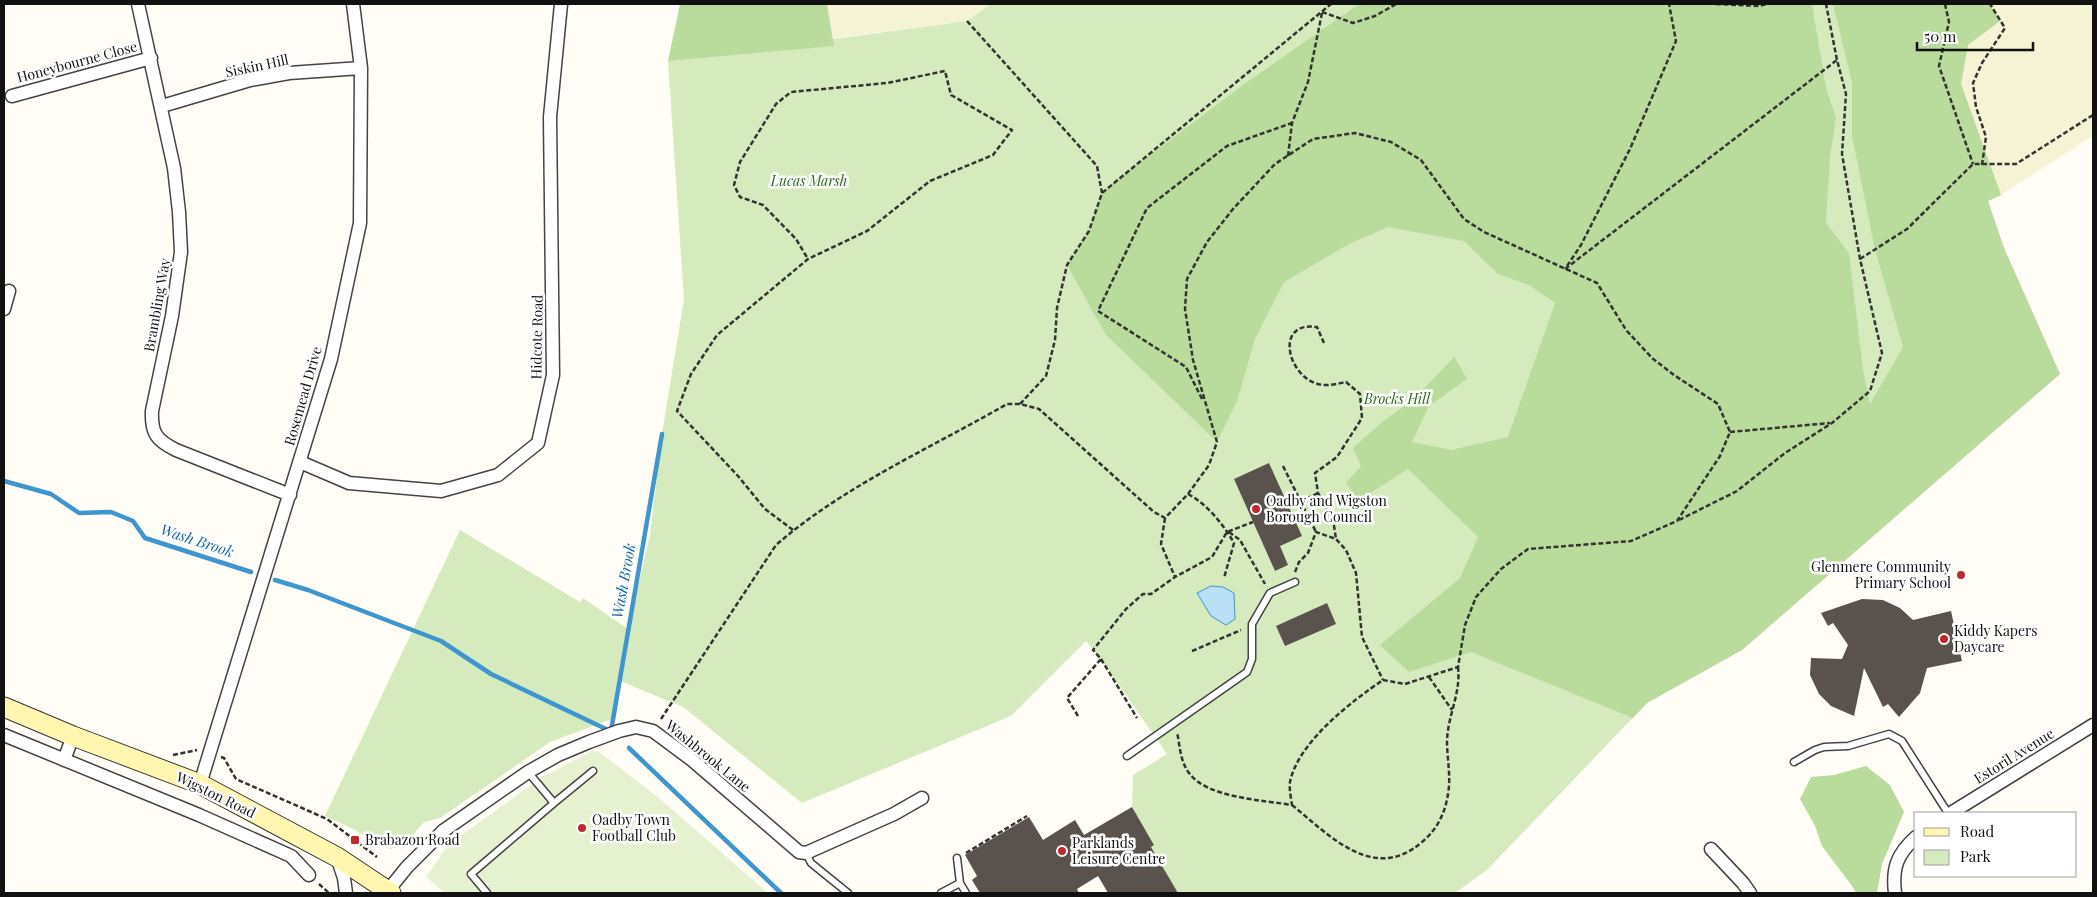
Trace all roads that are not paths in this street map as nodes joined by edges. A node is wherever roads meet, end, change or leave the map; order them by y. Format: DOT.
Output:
graph roads {
  1 [pos="138,4"];
  2 [pos="353,4"];
  3 [pos="562,4"];
  4 [pos="151,58"];
  5 [pos="361,68"];
  6 [pos="12,96"];
  7 [pos="162,106"];
  8 [pos="9,291"];
  9 [pos="4,309"];
  10 [pos="300,462"];
  11 [pos="290,495"];
  12 [pos="1295,582"];
  13 [pos="4,707"];
  14 [pos="2093,725"];
  15 [pos="4,735"];
  16 [pos="73,736"];
  17 [pos="1127,756"];
  18 [pos="64,760"];
  19 [pos="1794,762"];
  20 [pos="592,771"];
  21 [pos="528,772"];
  22 [pos="200,784"];
  23 [pos="922,798"];
  24 [pos="554,803"];
  25 [pos="1949,812"];
  26 [pos="1952,812"];
  27 [pos="1914,839"];
  28 [pos="1711,848"];
  29 [pos="806,853"];
  30 [pos="337,857"];
  31 [pos="956,858"];
  32 [pos="309,875"];
  33 [pos="960,883"];
  34 [pos="388,892"];
  35 [pos="346,893"];
  36 [pos="487,893"];
  37 [pos="848,893"];
  38 [pos="940,893"];
  39 [pos="966,893"];
  40 [pos="1750,893"];
  41 [pos="1895,893"];
  1 -- 4 [label="street, Brambling Way"];
  2 -- 5 [label="street, Rosemead Drive"];
  3 -- 10 [label="street, Hidcote Road"];
  4 -- 6 [label="street, Honeybourne Close"];
  4 -- 7 [label="street, Brambling Way"];
  5 -- 7 [label="street, Siskin Hill"];
  5 -- 10 [label="street, Rosemead Drive"];
  7 -- 11 [label="street, Brambling Way"];
  8 -- 9 [label="street"];
  10 -- 11 [label="street, Rosemead Drive"];
  11 -- 22 [label="street, Rosemead Drive"];
  12 -- 17 [label="lane"];
  13 -- 16 [label="main road, Wigston Road"];
  14 -- 26 [label="street, Estoril Avenue"];
  15 -- 18 [label="street, Wigston Road"];
  16 -- 18 [label="street"];
  16 -- 22 [label="main road, Wigston Road"];
  18 -- 32 [label="street, Wigston Road"];
  19 -- 25 [label="lane"];
  20 -- 24 [label="lane"];
  21 -- 24 [label="lane"];
  21 -- 29 [label="street, Washbrook Lane"];
  21 -- 34 [label="street, Washbrook Lane"];
  22 -- 30 [label="main road, Wigston Road"];
  23 -- 29 [label="street"];
  24 -- 36 [label="lane"];
  27 -- 41 [label="street"];
  28 -- 40 [label="street"];
  29 -- 37 [label="lane, Washbrook Lane"];
  30 -- 34 [label="main road, Wigston Road"];
  30 -- 35 [label="street"];
  31 -- 33 [label="lane"];
  33 -- 38 [label="lane"];
  33 -- 39 [label="lane"];
}
